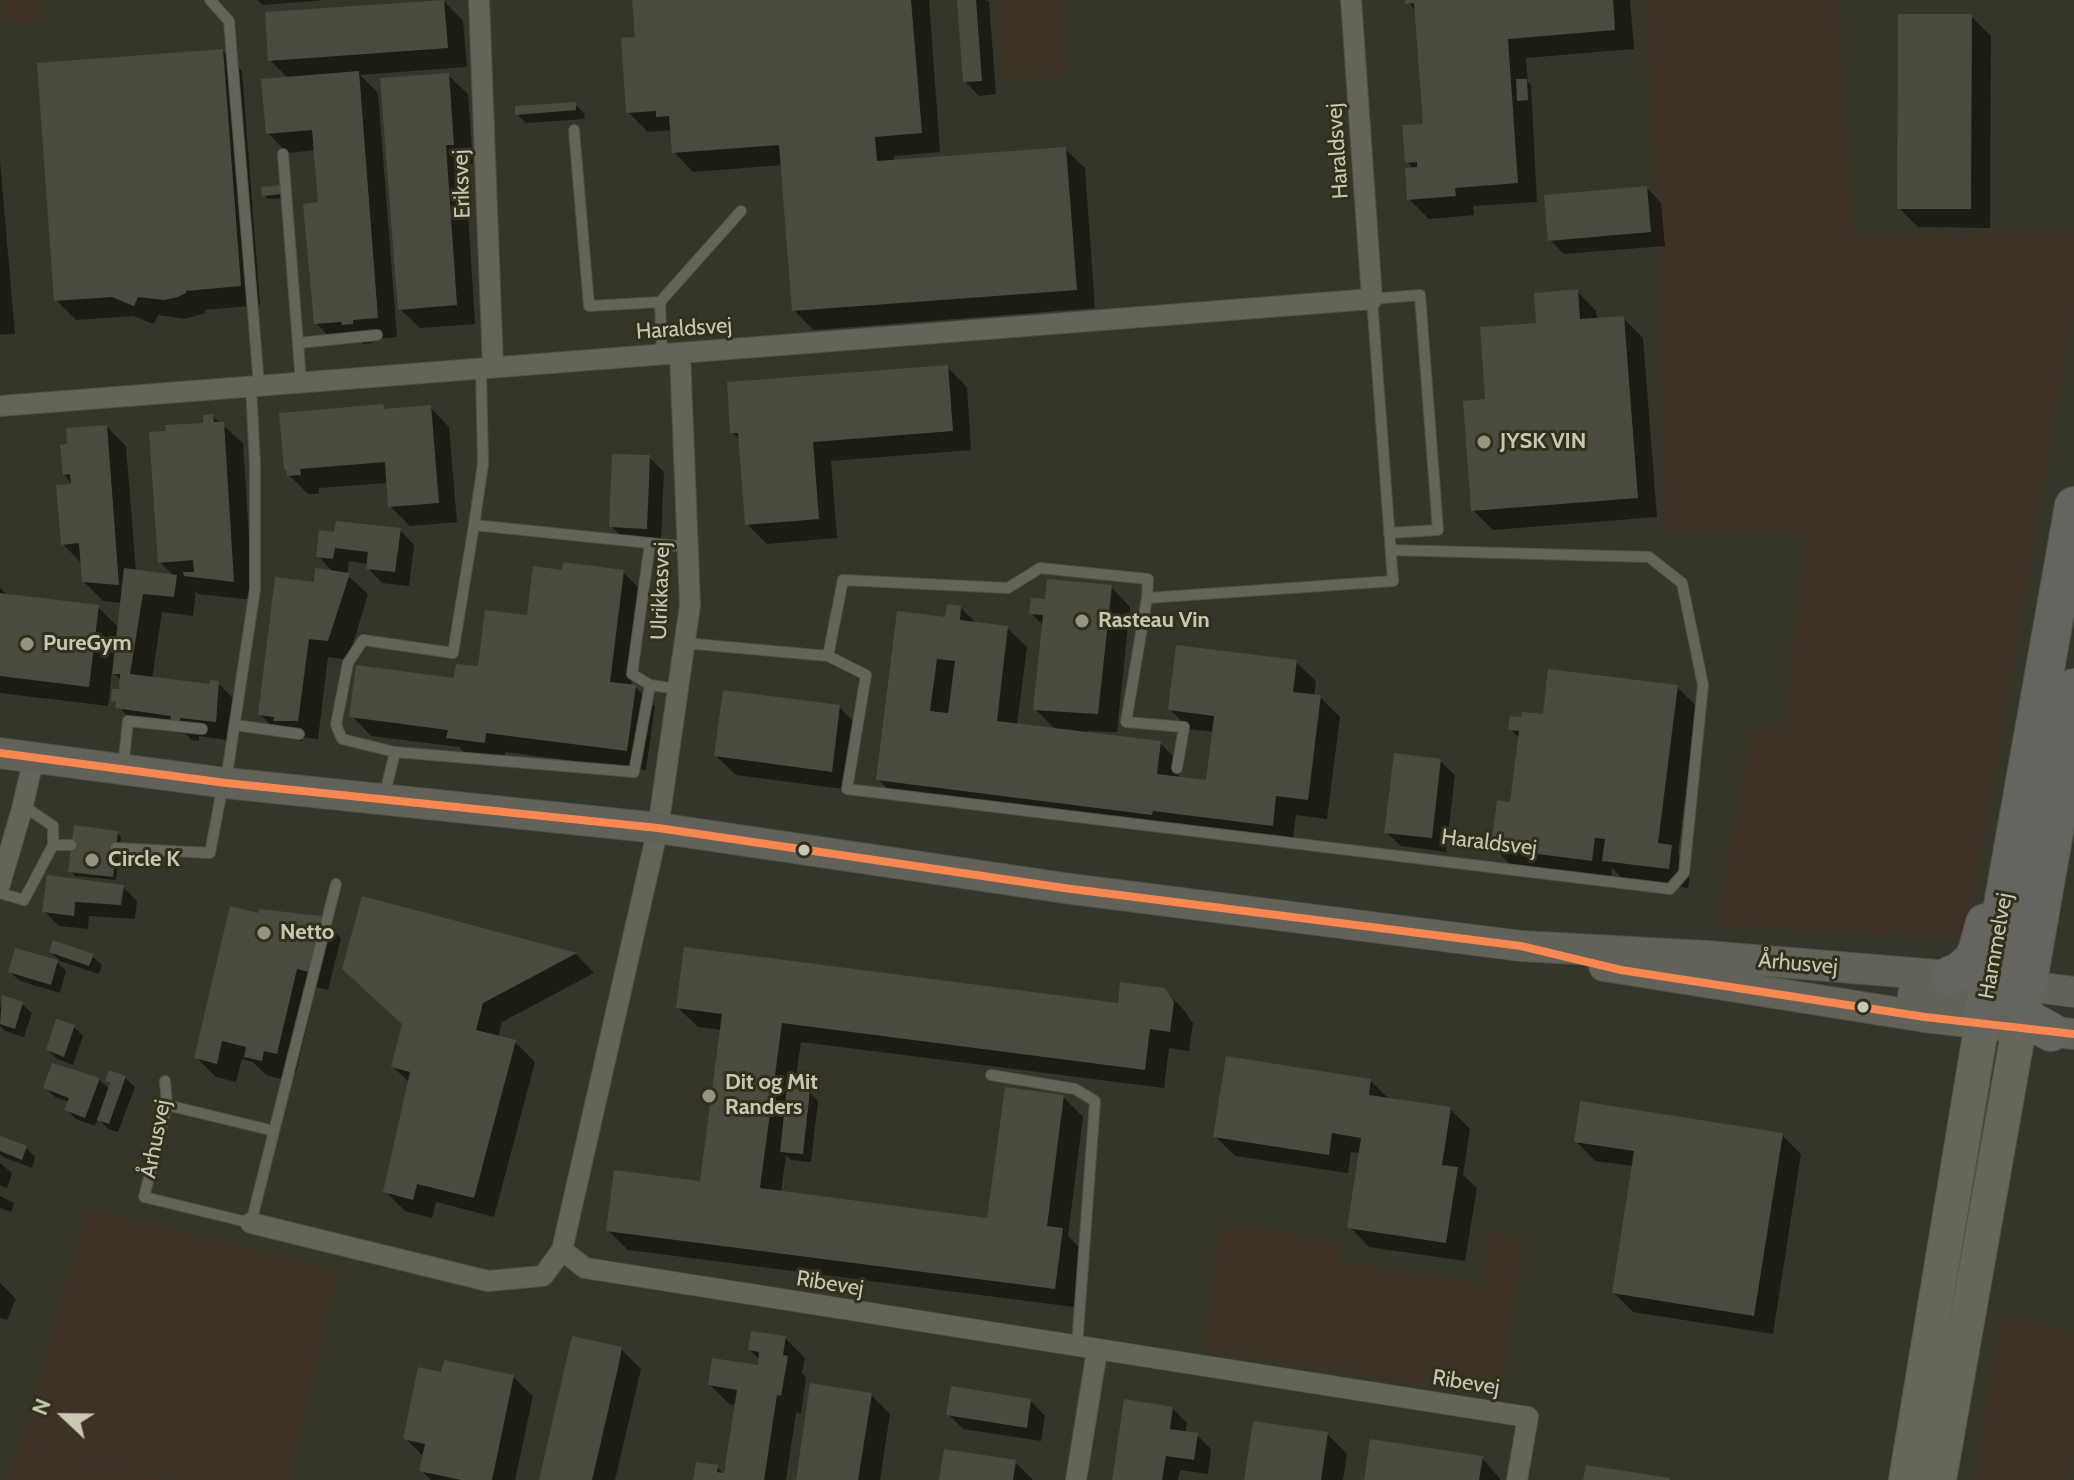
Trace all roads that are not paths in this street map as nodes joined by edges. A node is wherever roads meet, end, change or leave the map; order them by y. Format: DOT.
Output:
graph roads {
  1 [pos="210,0"];
  2 [pos="479,0"];
  3 [pos="1351,0"];
  4 [pos="574,130"];
  5 [pos="283,154"];
  6 [pos="741,211"];
  7 [pos="1372,299"];
  8 [pos="660,302"];
  9 [pos="377,335"];
  10 [pos="298,343"];
  11 [pos="671,354"];
  12 [pos="487,367"];
  13 [pos="301,382"];
  14 [pos="255,386"];
  15 [pos="0,406"];
  16 [pos="2074,506"];
  17 [pos="474,525"];
  18 [pos="1389,533"];
  19 [pos="650,543"];
  20 [pos="688,547"];
  21 [pos="1391,550"];
  22 [pos="1147,598"];
  23 [pos="684,643"];
  24 [pos="828,656"];
  25 [pos="650,685"];
  26 [pos="2074,688"];
  27 [pos="678,689"];
  28 [pos="235,725"];
  29 [pos="202,729"];
  30 [pos="299,734"];
  31 [pos="395,752"];
  32 [pos="0,753"];
  33 [pos="34,757"];
  34 [pos="1177,768"];
  35 [pos="123,769"];
  36 [pos="225,782"];
  37 [pos="384,799"];
  38 [pos="22,809"];
  39 [pos="658,828"];
  40 [pos="53,845"];
  41 [pos="71,845"];
  42 [pos="116,848"];
  43 [pos="0,884"];
  44 [pos="336,884"];
  45 [pos="0,893"];
  46 [pos="1521,946"];
  47 [pos="2074,992"];
  48 [pos="2013,1007"];
  49 [pos="991,1075"];
  50 [pos="165,1081"];
  51 [pos="167,1105"];
  52 [pos="274,1131"];
  53 [pos="251,1223"];
  54 [pos="562,1250"];
  55 [pos="1087,1350"];
  56 [pos="1076,1480"];
  57 [pos="1517,1480"];
  58 [pos="1906,1480"];
  59 [pos="1939,1480"];
  1 -- 14 [label="lane"];
  2 -- 12 [label="street, Eriksvej"];
  3 -- 7 [label="street, Haraldsvej"];
  4 -- 8 [label="lane"];
  5 -- 10 [label="lane"];
  6 -- 8 [label="lane"];
  7 -- 11 [label="street, Haraldsvej"];
  7 -- 18 [label="lane, Haraldsvej"];
  7 -- 18 [label="lane, Haraldsvej"];
  8 -- 11 [label="lane"];
  9 -- 10 [label="lane"];
  10 -- 13 [label="lane"];
  11 -- 12 [label="street, Haraldsvej"];
  11 -- 20 [label="street, Ulrikkasvej"];
  12 -- 13 [label="street, Haraldsvej"];
  12 -- 17 [label="lane"];
  13 -- 14 [label="street, Haraldsvej"];
  14 -- 15 [label="street, Haraldsvej"];
  14 -- 28 [label="lane"];
  16 -- 48 [label="highway, Hammelvej"];
  17 -- 19 [label="lane"];
  17 -- 31 [label="lane"];
  18 -- 21 [label="lane, Haraldsvej"];
  19 -- 20 [label="lane"];
  19 -- 25 [label="lane"];
  20 -- 23 [label="street, Ulrikkasvej"];
  21 -- 22 [label="lane, Haraldsvej"];
  21 -- 24 [label="lane, Haraldsvej"];
  22 -- 24 [label="lane"];
  22 -- 34 [label="lane"];
  23 -- 24 [label="lane, Haraldsvej"];
  23 -- 27 [label="street, Ulrikkasvej"];
  25 -- 27 [label="lane"];
  25 -- 31 [label="lane"];
  26 -- 48 [label="highway, Hammelvej"];
  27 -- 39 [label="street, Ulrikkasvej"];
  28 -- 30 [label="lane"];
  28 -- 36 [label="lane"];
  29 -- 35 [label="lane"];
  31 -- 37 [label="lane"];
  32 -- 33 [label="main road, Århusvej"];
  33 -- 35 [label="main road, Århusvej"];
  33 -- 38 [label="street"];
  35 -- 36 [label="main road, Århusvej"];
  36 -- 37 [label="main road, Århusvej"];
  36 -- 42 [label="lane"];
  37 -- 39 [label="main road, Århusvej"];
  38 -- 40 [label="lane"];
  38 -- 43 [label="street"];
  39 -- 46 [label="main road, Århusvej"];
  39 -- 54 [label="street"];
  40 -- 41 [label="lane"];
  40 -- 45 [label="lane"];
  44 -- 52 [label="lane"];
  46 -- 48 [label="main road, Århusvej"];
  46 -- 48 [label="main road, Århusvej"];
  47 -- 48 [label="main road, Århusvej"];
  48 -- 58 [label="main road, Hammelvej"];
  48 -- 59 [label="main road, Hammelvej"];
  49 -- 55 [label="lane"];
  50 -- 51 [label="lane, Århusvej"];
  51 -- 52 [label="lane"];
  51 -- 53 [label="lane, Århusvej"];
  52 -- 53 [label="lane"];
  53 -- 54 [label="street"];
  54 -- 55 [label="street, Ribevej"];
  55 -- 56 [label="street"];
  55 -- 57 [label="street, Ribevej"];
}
